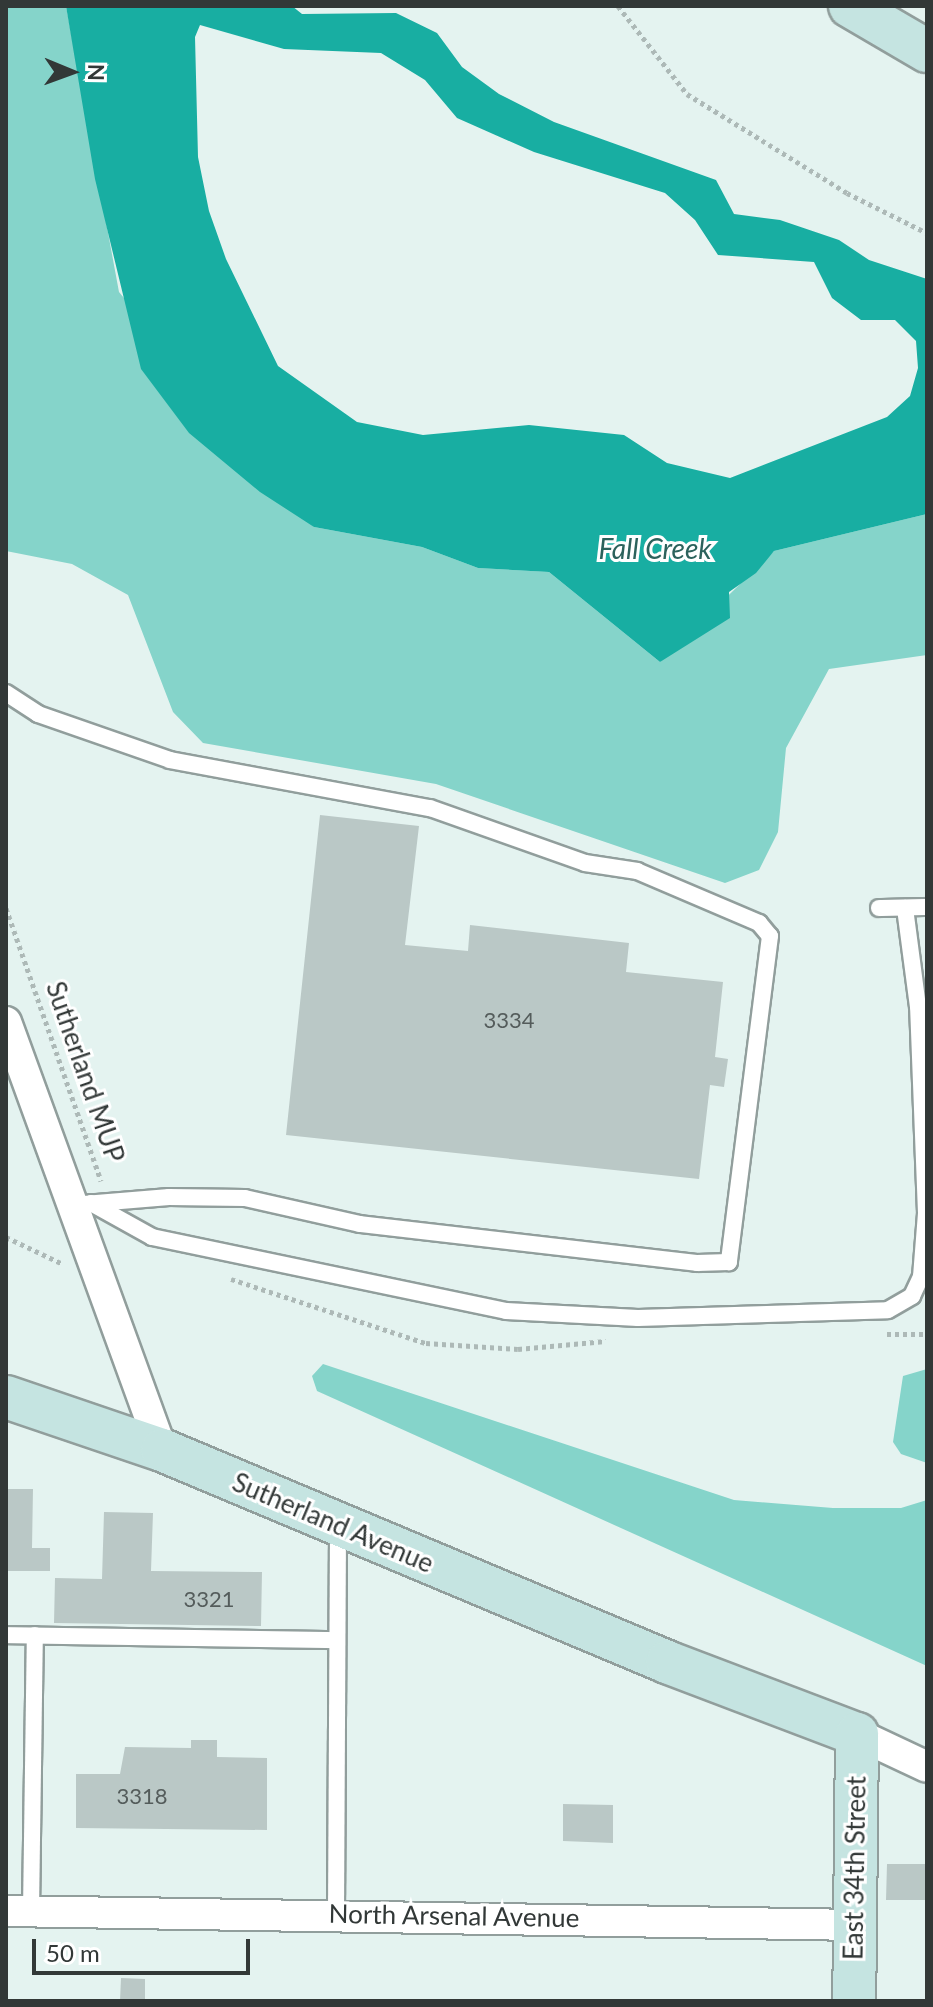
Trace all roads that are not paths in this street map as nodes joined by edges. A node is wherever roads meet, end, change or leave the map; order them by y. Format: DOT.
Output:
graph roads {
  1 [pos="850,6"];
  2 [pos="927,51"];
  3 [pos="6,693"];
  4 [pos="927,907"];
  5 [pos="879,908"];
  6 [pos="905,908"];
  7 [pos="6,1022"];
  8 [pos="81,1204"];
  9 [pos="6,1397"];
  10 [pos="162,1450"];
  11 [pos="338,1525"];
  12 [pos="6,1635"];
  13 [pos="35,1635"];
  14 [pos="334,1640"];
  15 [pos="857,1734"];
  16 [pos="927,1767"];
  17 [pos="19,1911"];
  18 [pos="336,1914"];
  19 [pos="855,1925"];
  20 [pos="854,2001"];
  1 -- 2 [label="main road"];
  3 -- 8 [label="lane"];
  4 -- 6 [label="lane"];
  5 -- 6 [label="lane"];
  6 -- 8 [label="lane"];
  7 -- 8 [label="street"];
  8 -- 10 [label="street"];
  9 -- 10 [label="main road, Sutherland Avenue"];
  10 -- 11 [label="main road, Sutherland Avenue"];
  11 -- 14 [label="lane"];
  11 -- 15 [label="main road, Sutherland Avenue"];
  12 -- 13 [label="lane"];
  13 -- 14 [label="lane"];
  13 -- 17 [label="lane"];
  14 -- 18 [label="lane"];
  15 -- 16 [label="street, Sutherland Avenue"];
  15 -- 19 [label="main road, East 34th Street"];
  17 -- 18 [label="street, North Arsenal Avenue"];
  18 -- 19 [label="street, North Arsenal Avenue"];
  19 -- 20 [label="main road, East 34th Street"];
}
